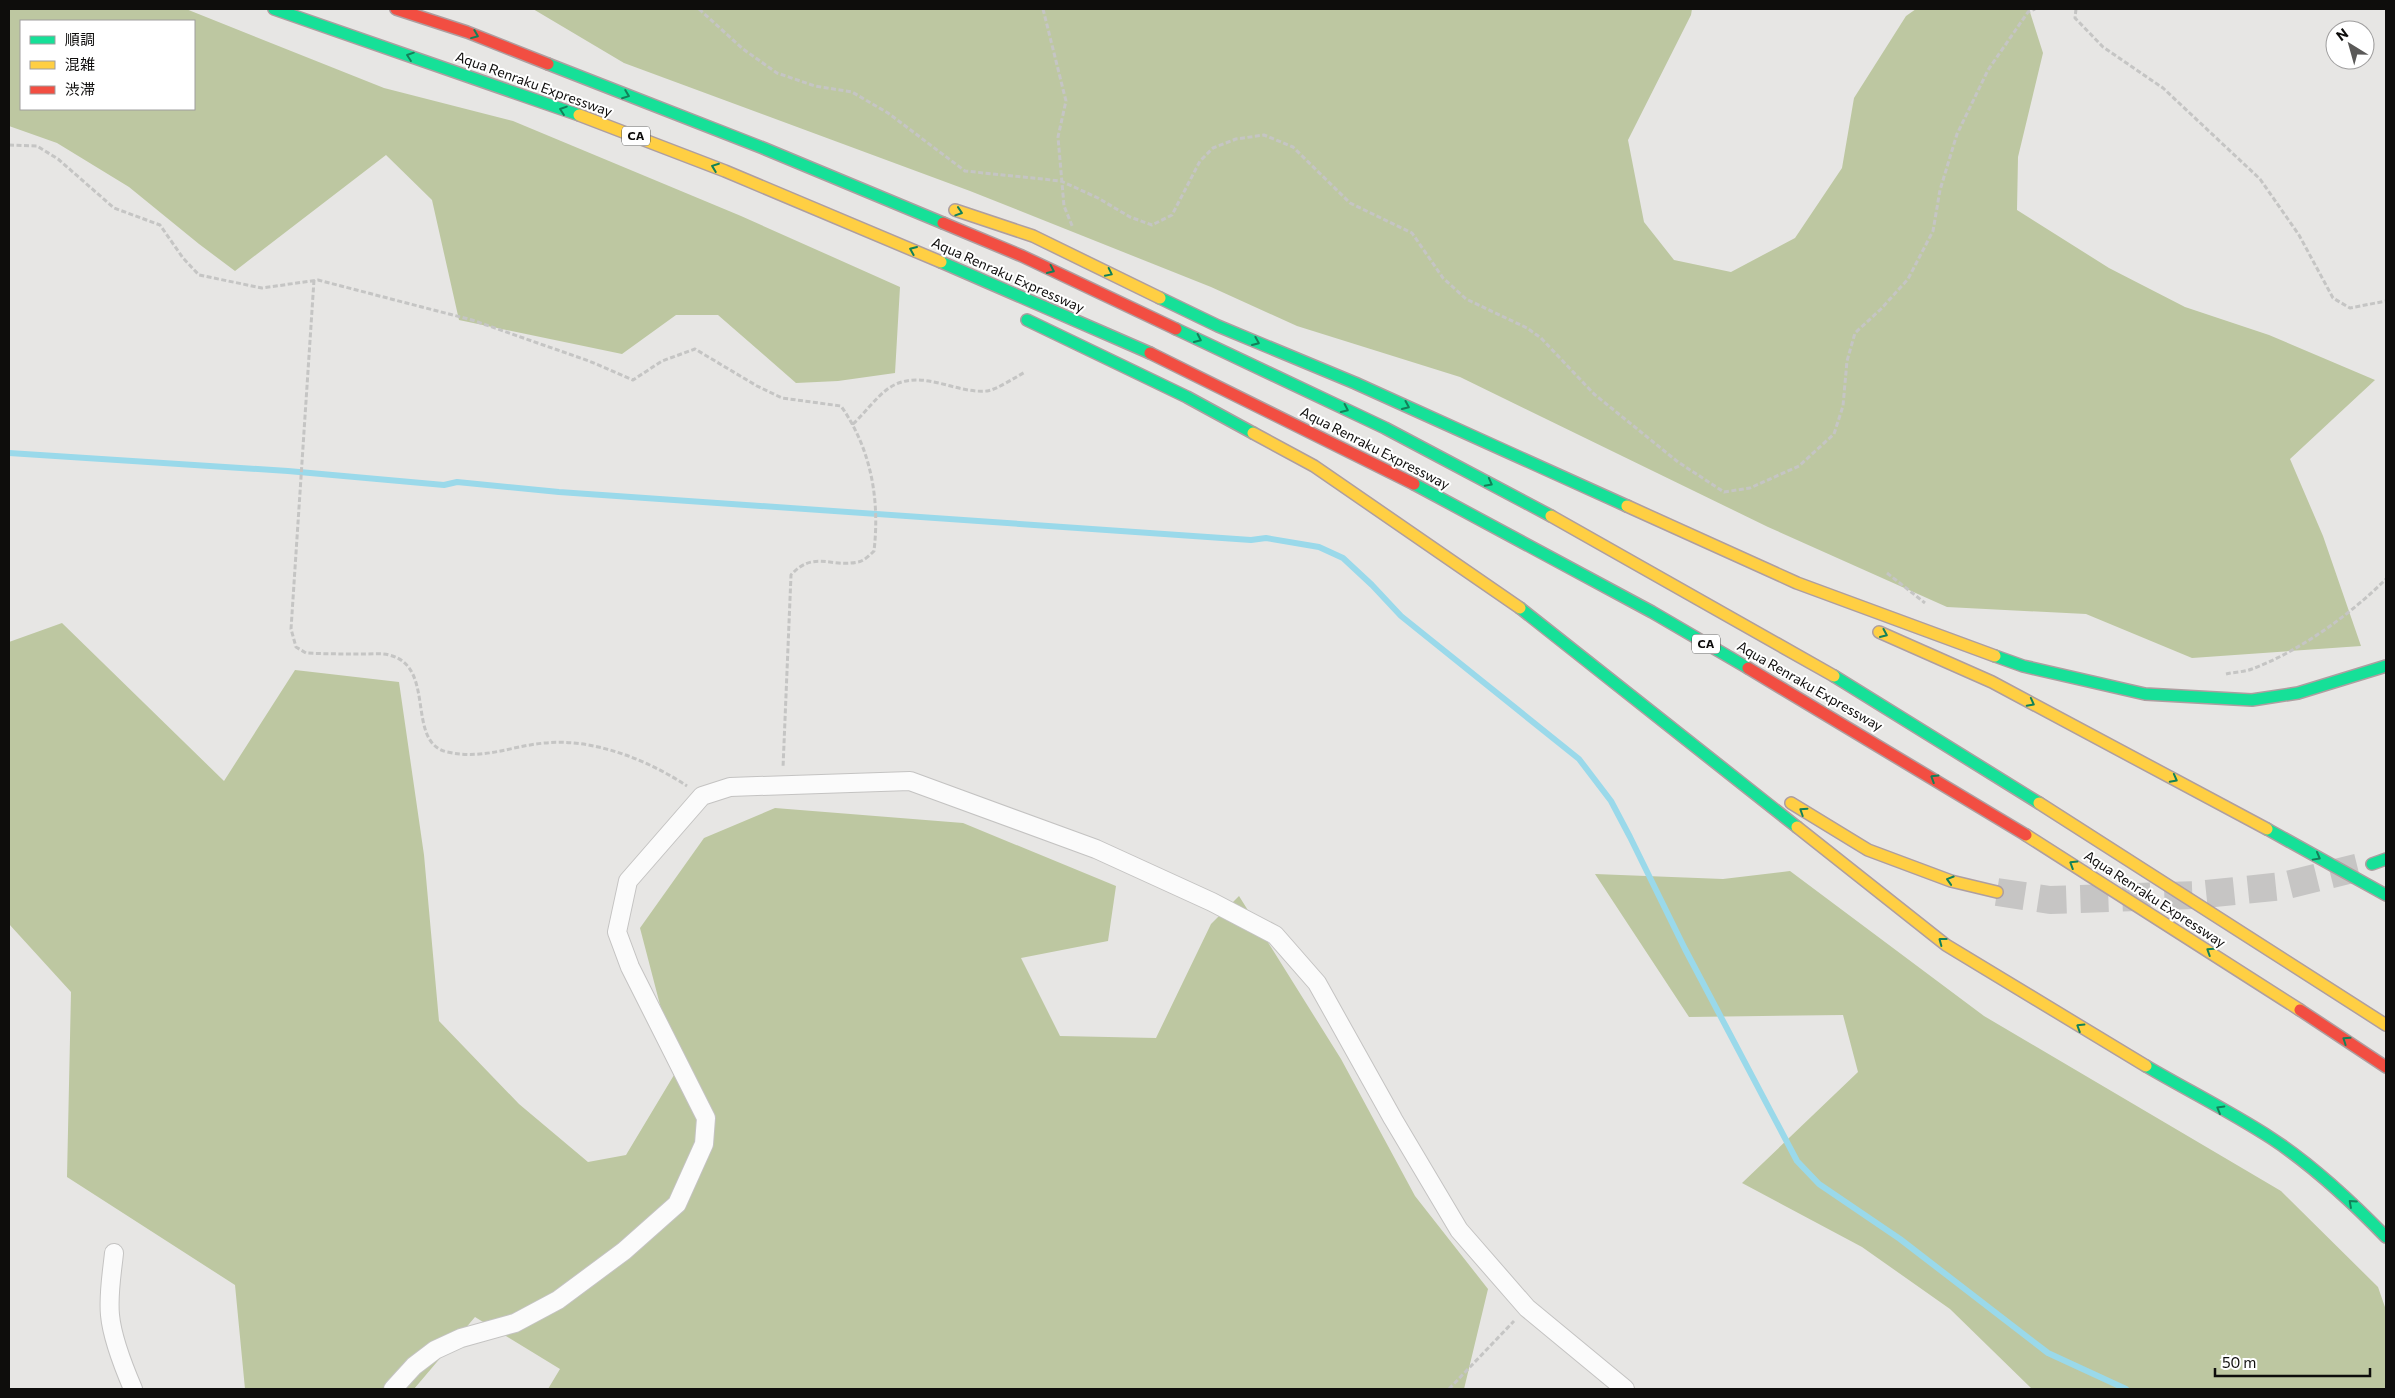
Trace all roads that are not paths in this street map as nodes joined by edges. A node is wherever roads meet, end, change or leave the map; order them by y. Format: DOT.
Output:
graph roads {
  1 [pos="274,9"];
  2 [pos="396,9"];
  3 [pos="763,148"];
  4 [pos="742,177"];
  5 [pos="903,194"];
  6 [pos="940,206"];
  7 [pos="867,244"];
  8 [pos="1016,314"];
  9 [pos="1796,583"];
  10 [pos="1836,609"];
  11 [pos="1869,627"];
  12 [pos="2386,666"];
  13 [pos="1684,740"];
  14 [pos="1762,784"];
  15 [pos="1777,794"];
  16 [pos="2386,859"];
  17 [pos="2372,864"];
  18 [pos="1997,892"];
  19 [pos="2386,895"];
  20 [pos="2386,1025"];
  21 [pos="2386,1067"];
  22 [pos="2386,1237"];
  23 [pos="114,1253"];
  24 [pos="133,1389"];
  25 [pos="393,1389"];
  26 [pos="1625,1389"];
  4 -- 1 [label="highway, Aqua Renraku Expressway / CA, one-way"];
  2 -- 3 [label="highway, Aqua Renraku Expressway, one-way"];
  3 -- 5 [label="highway"];
  3 -- 20 [label="highway, Aqua Renraku Expressway, one-way"];
  4 -- 7 [label="highway"];
  21 -- 4 [label="highway, Aqua Renraku Expressway / CA, one-way"];
  6 -- 9 [label="highway, one-way"];
  8 -- 13 [label="highway"];
  9 -- 10 [label="highway"];
  9 -- 12 [label="highway"];
  11 -- 19 [label="highway, one-way"];
  13 -- 14 [label="highway"];
  22 -- 13 [label="highway, one-way"];
  18 -- 15 [label="highway, one-way"];
  16 -- 17 [label="highway"];
  23 -- 24 [label="street"];
  25 -- 26 [label="street"];
}
